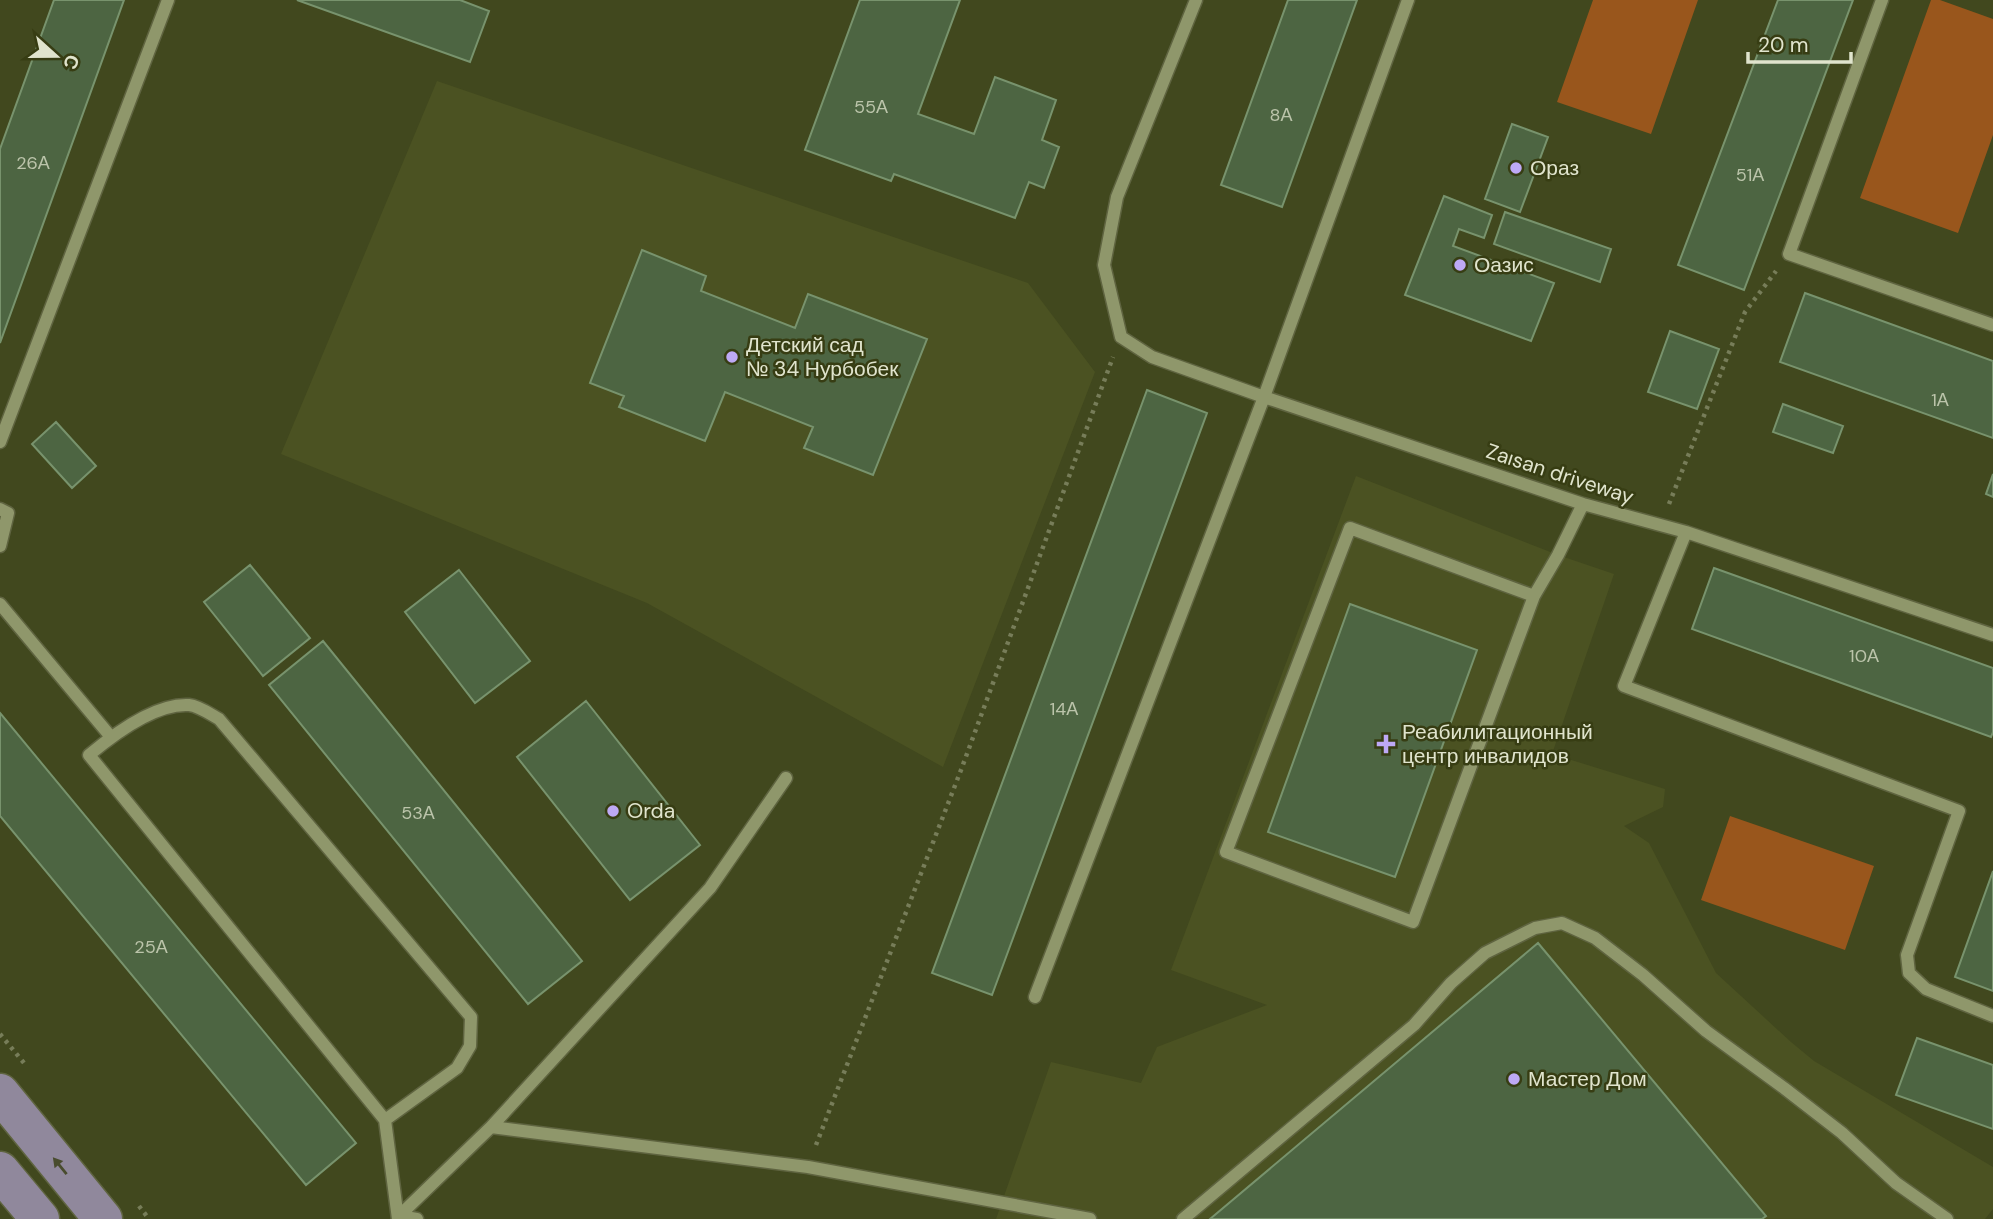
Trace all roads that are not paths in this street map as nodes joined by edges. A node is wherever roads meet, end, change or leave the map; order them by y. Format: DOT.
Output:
graph roads {
  1 [pos="168,0"];
  2 [pos="1196,0"];
  3 [pos="1408,0"];
  4 [pos="1882,0"];
  5 [pos="1993,325"];
  6 [pos="1264,397"];
  7 [pos="0,442"];
  8 [pos="1583,504"];
  9 [pos="0,509"];
  10 [pos="1686,532"];
  11 [pos="0,546"];
  12 [pos="1534,596"];
  13 [pos="0,604"];
  14 [pos="1993,635"];
  15 [pos="111,737"];
  16 [pos="786,778"];
  17 [pos="1035,997"];
  18 [pos="1993,1016"];
  19 [pos="0,1093"];
  20 [pos="385,1120"];
  21 [pos="491,1127"];
  22 [pos="0,1171"];
  23 [pos="398,1217"];
  24 [pos="40,1219"];
  25 [pos="103,1219"];
  26 [pos="417,1219"];
  27 [pos="1090,1219"];
  28 [pos="1183,1219"];
  29 [pos="1947,1219"];
  1 -- 7 [label="street"];
  2 -- 6 [label="street, Zaısan driveway"];
  3 -- 6 [label="street"];
  4 -- 5 [label="street"];
  6 -- 8 [label="street, Zaısan driveway"];
  6 -- 17 [label="street"];
  8 -- 10 [label="street, Zaısan driveway"];
  8 -- 12 [label="street"];
  9 -- 11 [label="street"];
  10 -- 14 [label="street, Zaısan driveway"];
  10 -- 18 [label="street"];
  12 -- 12 [label="street"];
  13 -- 15 [label="street"];
  15 -- 20 [label="street"];
  15 -- 20 [label="street"];
  16 -- 21 [label="street"];
  25 -- 19 [label="main road, one-way"];
  20 -- 23 [label="street"];
  21 -- 23 [label="street"];
  21 -- 27 [label="street"];
  22 -- 24 [label="main road"];
  23 -- 26 [label="street"];
  28 -- 29 [label="street"];
}
